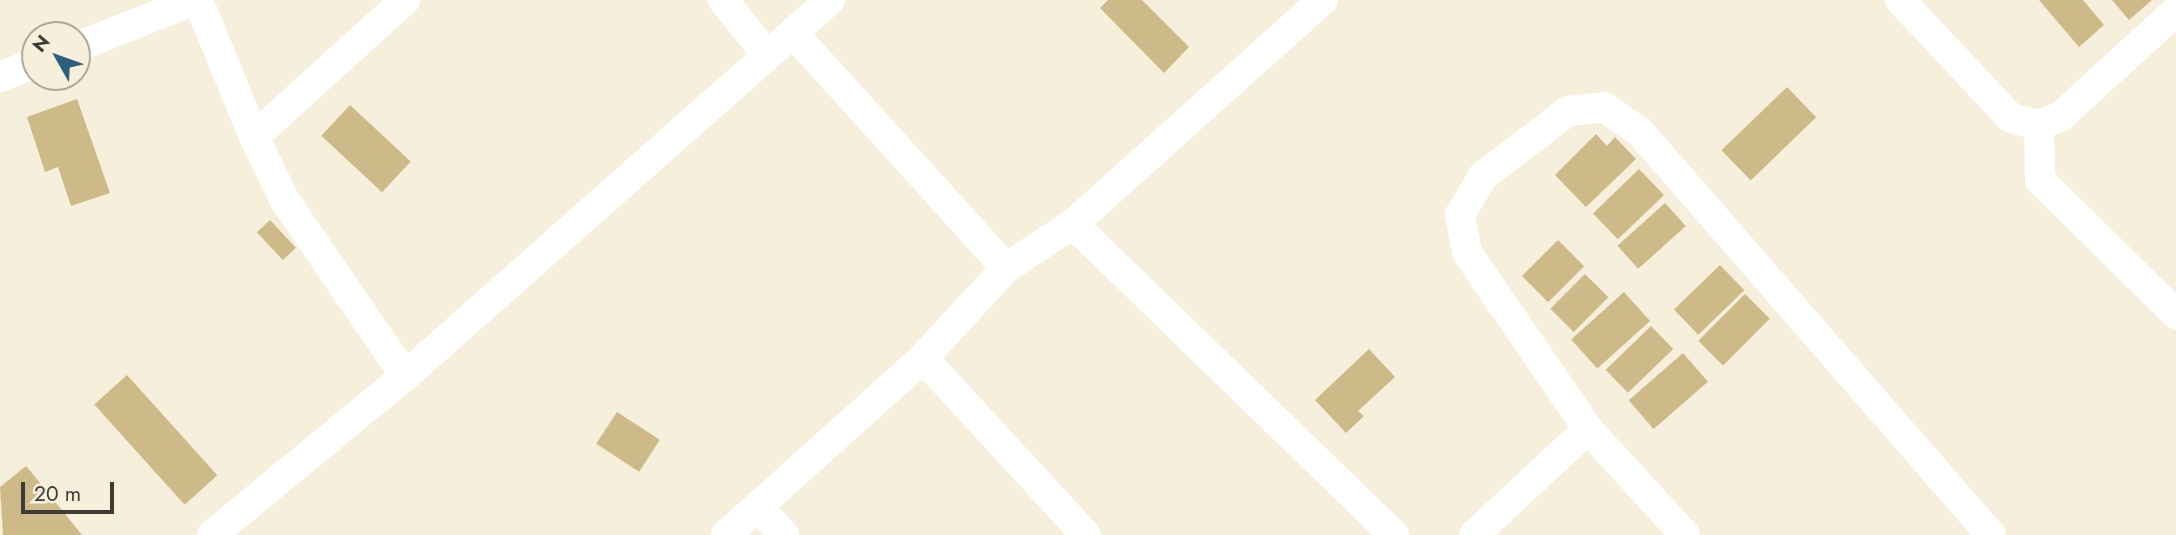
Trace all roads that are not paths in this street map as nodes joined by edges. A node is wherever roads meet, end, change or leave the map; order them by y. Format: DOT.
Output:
graph roads {
  1 [pos="197,0"];
  2 [pos="405,0"];
  3 [pos="723,0"];
  4 [pos="830,0"];
  5 [pos="1323,0"];
  6 [pos="1900,0"];
  7 [pos="2176,11"];
  8 [pos="793,33"];
  9 [pos="91,42"];
  10 [pos="767,55"];
  11 [pos="21,69"];
  12 [pos="0,77"];
  13 [pos="2039,125"];
  14 [pos="254,136"];
  15 [pos="1073,224"];
  16 [pos="1006,268"];
  17 [pos="2176,314"];
  18 [pos="923,358"];
  19 [pos="405,376"];
  20 [pos="1588,429"];
  21 [pos="758,507"];
  22 [pos="212,535"];
  23 [pos="726,535"];
  24 [pos="784,535"];
  25 [pos="1086,535"];
  26 [pos="1394,535"];
  27 [pos="1474,535"];
  28 [pos="1685,535"];
  29 [pos="1991,535"];
  1 -- 9 [label="street"];
  1 -- 14 [label="street"];
  2 -- 14 [label="street"];
  3 -- 10 [label="street"];
  4 -- 8 [label="street"];
  5 -- 15 [label="street"];
  6 -- 13 [label="street"];
  7 -- 13 [label="street"];
  8 -- 10 [label="street"];
  8 -- 16 [label="street"];
  10 -- 19 [label="street"];
  11 -- 12 [label="street"];
  13 -- 17 [label="street"];
  14 -- 19 [label="street"];
  15 -- 16 [label="street"];
  15 -- 26 [label="street"];
  16 -- 18 [label="street"];
  18 -- 21 [label="street"];
  18 -- 25 [label="street"];
  19 -- 22 [label="street"];
  20 -- 27 [label="street"];
  20 -- 28 [label="street"];
  20 -- 29 [label="street"];
  21 -- 23 [label="street"];
  21 -- 24 [label="street"];
}
